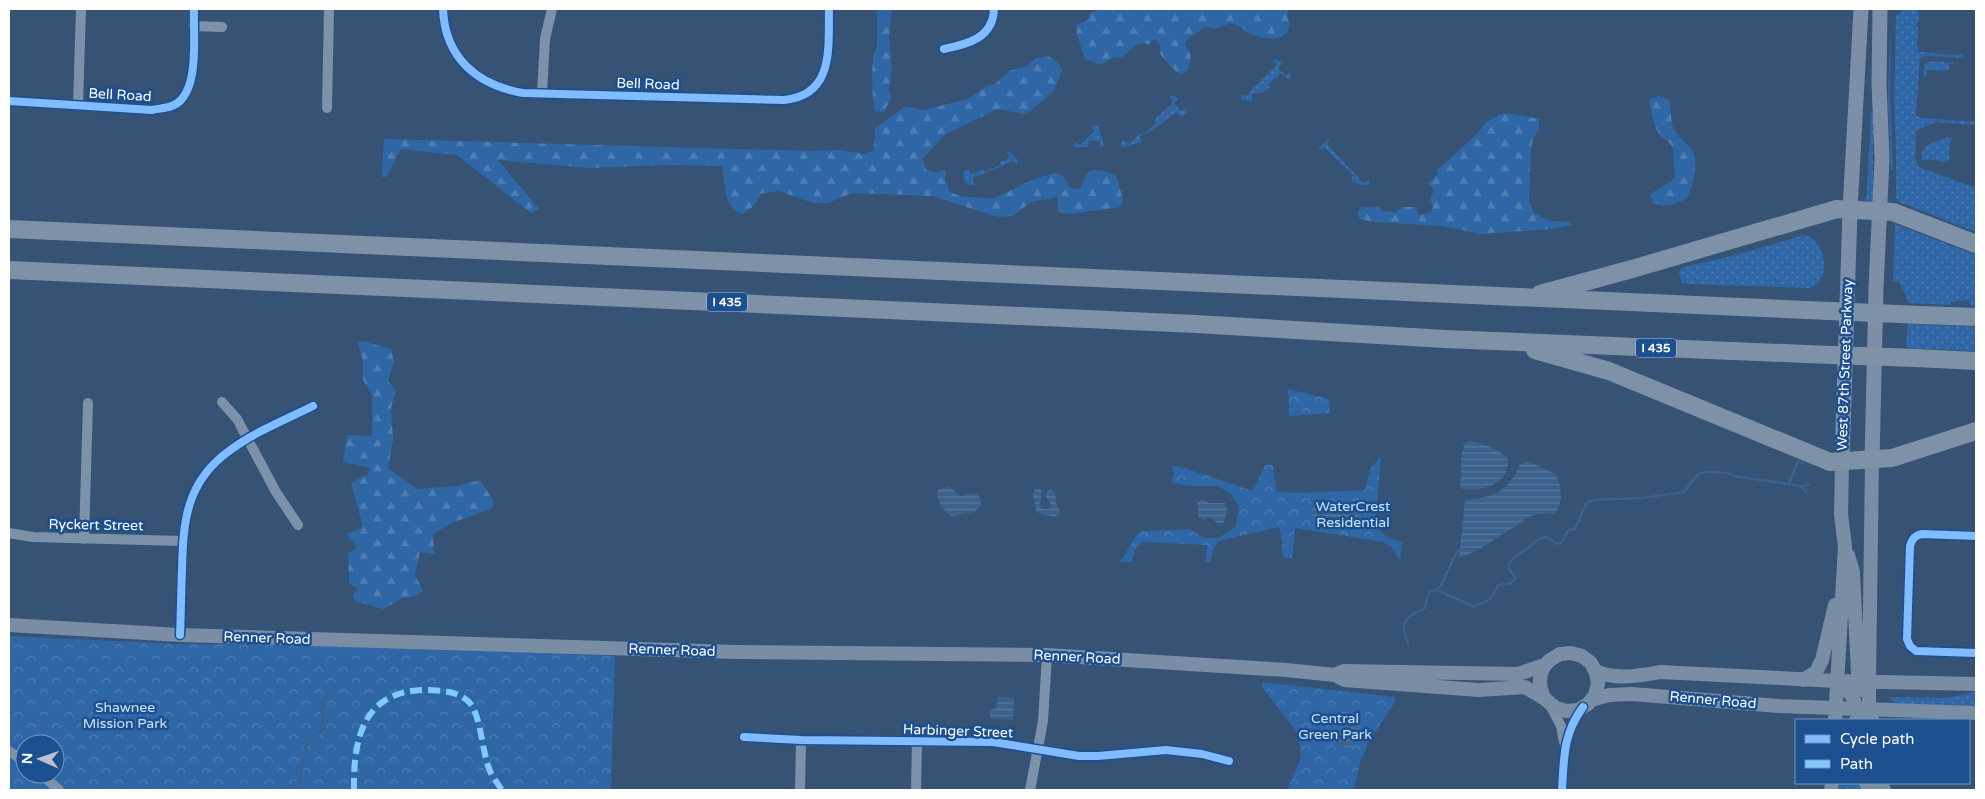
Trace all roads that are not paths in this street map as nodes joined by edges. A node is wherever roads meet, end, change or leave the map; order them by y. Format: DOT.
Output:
graph roads {
  1 [pos="81,9"];
  2 [pos="194,9"];
  3 [pos="329,9"];
  4 [pos="442,9"];
  5 [pos="552,9"];
  6 [pos="829,9"];
  7 [pos="994,9"];
  8 [pos="1861,9"];
  9 [pos="1880,9"];
  10 [pos="194,26"];
  11 [pos="222,27"];
  12 [pos="944,50"];
  13 [pos="542,93"];
  14 [pos="9,100"];
  15 [pos="78,105"];
  16 [pos="326,108"];
  17 [pos="1850,210"];
  18 [pos="1879,210"];
  19 [pos="9,229"];
  20 [pos="1976,244"];
  21 [pos="9,270"];
  22 [pos="1525,298"];
  23 [pos="1976,317"];
  24 [pos="1506,342"];
  25 [pos="1976,361"];
  26 [pos="222,402"];
  27 [pos="88,403"];
  28 [pos="313,406"];
  29 [pos="1976,431"];
  30 [pos="248,439"];
  31 [pos="1872,460"];
  32 [pos="1842,461"];
  33 [pos="298,525"];
  34 [pos="9,533"];
  35 [pos="1976,536"];
  36 [pos="84,539"];
  37 [pos="182,541"];
  38 [pos="1844,546"];
  39 [pos="1844,565"];
  40 [pos="9,625"];
  41 [pos="180,635"];
  42 [pos="1976,653"];
  43 [pos="1047,655"];
  44 [pos="1545,666"];
  45 [pos="1595,671"];
  46 [pos="1335,675"];
  47 [pos="1803,680"];
  48 [pos="1837,681"];
  49 [pos="1864,682"];
  50 [pos="1976,684"];
  51 [pos="1548,702"];
  52 [pos="1587,703"];
  53 [pos="1902,710"];
  54 [pos="1976,713"];
  55 [pos="1835,714"];
  56 [pos="1864,715"];
  57 [pos="1892,719"];
  58 [pos="744,737"];
  59 [pos="801,740"];
  60 [pos="917,742"];
  61 [pos="1565,748"];
  62 [pos="1038,749"];
  63 [pos="1229,761"];
  64 [pos="58,788"];
  65 [pos="70,790"];
  66 [pos="800,790"];
  67 [pos="916,790"];
  68 [pos="1030,790"];
  69 [pos="1562,790"];
  1 -- 15 [label="street"];
  2 -- 10 [label="street, Bell Road"];
  3 -- 16 [label="street"];
  4 -- 13 [label="street, Bell Road"];
  5 -- 13 [label="street"];
  6 -- 13 [label="street, Bell Road"];
  7 -- 12 [label="street"];
  8 -- 17 [label="main road, West 87th Street Parkway"];
  9 -- 18 [label="main road, West 87th Street Parkway"];
  10 -- 11 [label="street"];
  10 -- 15 [label="street, Bell Road"];
  14 -- 15 [label="street, Bell Road"];
  17 -- 18 [label="highway"];
  17 -- 22 [label="highway"];
  17 -- 32 [label="main road, West 87th Street Parkway"];
  18 -- 20 [label="highway"];
  18 -- 31 [label="main road, West 87th Street Parkway"];
  19 -- 22 [label="highway"];
  21 -- 24 [label="highway, I 435"];
  22 -- 23 [label="highway, bridge"];
  24 -- 25 [label="highway, I 435, bridge"];
  24 -- 32 [label="highway"];
  26 -- 30 [label="street"];
  27 -- 36 [label="street"];
  28 -- 30 [label="street"];
  29 -- 31 [label="highway"];
  30 -- 33 [label="street"];
  30 -- 37 [label="street"];
  31 -- 32 [label="highway"];
  31 -- 49 [label="main road, West 87th Street Parkway"];
  32 -- 38 [label="main road, West 87th Street Parkway"];
  34 -- 36 [label="street, Ryckert Street"];
  35 -- 42 [label="street"];
  36 -- 37 [label="street, Ryckert Street"];
  37 -- 41 [label="street"];
  38 -- 39 [label="main road, West 87th Street Parkway"];
  38 -- 49 [label="main road"];
  39 -- 47 [label="main road"];
  39 -- 48 [label="main road, West 87th Street Parkway"];
  40 -- 41 [label="main road, Renner Road"];
  41 -- 43 [label="main road, Renner Road"];
  43 -- 46 [label="main road, Renner Road"];
  43 -- 62 [label="street"];
  44 -- 45 [label="main road, Renner Road"];
  44 -- 46 [label="main road, Renner Road"];
  44 -- 51 [label="main road"];
  45 -- 47 [label="main road, Renner Road"];
  45 -- 52 [label="main road"];
  46 -- 51 [label="main road, Renner Road"];
  47 -- 48 [label="main road, Renner Road"];
  48 -- 49 [label="main road, Renner Road"];
  48 -- 55 [label="main road, West 87th Street Parkway"];
  48 -- 56 [label="main road"];
  49 -- 50 [label="main road, Renner Road"];
  49 -- 56 [label="main road, West 87th Street Parkway"];
  51 -- 52 [label="main road, Renner Road"];
  51 -- 61 [label="street"];
  52 -- 55 [label="main road, Renner Road"];
  52 -- 61 [label="street"];
  53 -- 54 [label="main road, Renner Road"];
  53 -- 56 [label="main road, Renner Road"];
  53 -- 57 [label="main road"];
  55 -- 56 [label="main road, Renner Road"];
  58 -- 59 [label="street, Harbinger Street"];
  59 -- 60 [label="street, Harbinger Street"];
  59 -- 66 [label="street"];
  60 -- 62 [label="street, Harbinger Street"];
  60 -- 67 [label="street"];
  61 -- 69 [label="street"];
  62 -- 63 [label="street, Harbinger Street"];
  62 -- 68 [label="street"];
  64 -- 65 [label="street"];
}
